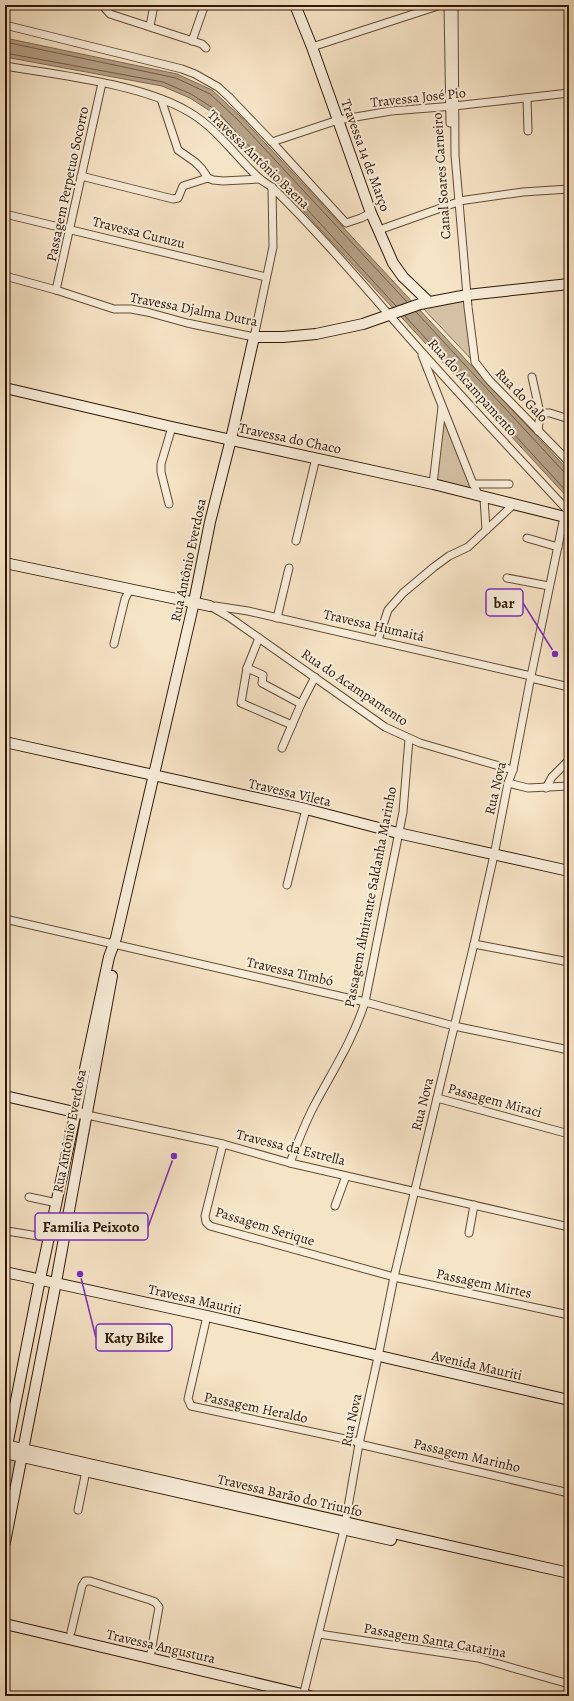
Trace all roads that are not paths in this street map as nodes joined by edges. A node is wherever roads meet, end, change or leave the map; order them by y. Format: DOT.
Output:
graph roads {
  1 [pos="102,5"];
  2 [pos="154,5"];
  3 [pos="207,5"];
  4 [pos="295,5"];
  5 [pos="441,5"];
  6 [pos="448,5"];
  7 [pos="454,5"];
  8 [pos="5,25"];
  9 [pos="150,26"];
  10 [pos="192,41"];
  11 [pos="312,47"];
  12 [pos="206,48"];
  13 [pos="5,66"];
  14 [pos="102,83"];
  15 [pos="569,93"];
  16 [pos="527,98"];
  17 [pos="161,99"];
  18 [pos="451,106"];
  19 [pos="338,120"];
  20 [pos="528,131"];
  21 [pos="272,142"];
  22 [pos="81,176"];
  23 [pos="208,178"];
  24 [pos="260,179"];
  25 [pos="272,188"];
  26 [pos="569,189"];
  27 [pos="457,202"];
  28 [pos="371,213"];
  29 [pos="5,214"];
  30 [pos="70,229"];
  31 [pos="379,230"];
  32 [pos="5,276"];
  33 [pos="266,276"];
  34 [pos="569,284"];
  35 [pos="56,290"];
  36 [pos="465,296"];
  37 [pos="429,302"];
  38 [pos="391,315"];
  39 [pos="254,337"];
  40 [pos="420,350"];
  41 [pos="475,362"];
  42 [pos="532,377"];
  43 [pos="5,388"];
  44 [pos="442,405"];
  45 [pos="540,413"];
  46 [pos="569,419"];
  47 [pos="172,427"];
  48 [pos="538,431"];
  49 [pos="231,439"];
  50 [pos="316,458"];
  51 [pos="569,462"];
  52 [pos="433,484"];
  53 [pos="473,484"];
  54 [pos="509,484"];
  55 [pos="481,497"];
  56 [pos="169,504"];
  57 [pos="513,505"];
  58 [pos="567,516"];
  59 [pos="486,530"];
  60 [pos="527,538"];
  61 [pos="296,541"];
  62 [pos="558,547"];
  63 [pos="5,563"];
  64 [pos="289,568"];
  65 [pos="506,578"];
  66 [pos="550,586"];
  67 [pos="130,589"];
  68 [pos="194,602"];
  69 [pos="210,606"];
  70 [pos="277,618"];
  71 [pos="259,638"];
  72 [pos="378,640"];
  73 [pos="114,644"];
  74 [pos="247,668"];
  75 [pos="314,677"];
  76 [pos="531,677"];
  77 [pos="569,687"];
  78 [pos="301,704"];
  79 [pos="292,725"];
  80 [pos="409,739"];
  81 [pos="5,742"];
  82 [pos="282,748"];
  83 [pos="569,760"];
  84 [pos="513,770"];
  85 [pos="153,776"];
  86 [pos="508,782"];
  87 [pos="569,786"];
  88 [pos="546,788"];
  89 [pos="306,809"];
  90 [pos="398,833"];
  91 [pos="494,855"];
  92 [pos="569,871"];
  93 [pos="287,886"];
  94 [pos="5,919"];
  95 [pos="115,942"];
  96 [pos="474,944"];
  97 [pos="569,962"];
  98 [pos="365,1002"];
  99 [pos="454,1026"];
  100 [pos="569,1050"];
  101 [pos="5,1096"];
  102 [pos="437,1098"];
  103 [pos="82,1114"];
  104 [pos="569,1134"];
  105 [pos="223,1144"];
  106 [pos="290,1163"];
  107 [pos="346,1176"];
  108 [pos="414,1191"];
  109 [pos="29,1197"];
  110 [pos="57,1203"];
  111 [pos="474,1205"];
  112 [pos="335,1206"];
  113 [pos="569,1227"];
  114 [pos="5,1229"];
  115 [pos="469,1233"];
  116 [pos="50,1238"];
  117 [pos="45,1256"];
  118 [pos="60,1259"];
  119 [pos="5,1272"];
  120 [pos="394,1277"];
  121 [pos="40,1279"];
  122 [pos="56,1282"];
  123 [pos="569,1315"];
  124 [pos="207,1316"];
  125 [pos="378,1357"];
  126 [pos="569,1400"];
  127 [pos="359,1443"];
  128 [pos="6,1450"];
  129 [pos="23,1453"];
  130 [pos="86,1471"];
  131 [pos="174,1487"];
  132 [pos="569,1493"];
  133 [pos="78,1510"];
  134 [pos="345,1526"];
  135 [pos="391,1536"];
  136 [pos="5,1542"];
  137 [pos="569,1573"];
  138 [pos="569,1580"];
  139 [pos="5,1624"];
  140 [pos="71,1632"];
  141 [pos="319,1634"];
  142 [pos="150,1658"];
  143 [pos="569,1684"];
  144 [pos="305,1696"];
  1 -- 9 [label="street"];
  2 -- 9 [label="street"];
  3 -- 10 [label="street"];
  4 -- 11 [label="street, Travessa 14 de Março"];
  5 -- 11 [label="street"];
  6 -- 18 [label="street, Canal Soares Carneiro"];
  7 -- 18 [label="street, Canal Soares Carneiro"];
  8 -- 21 [label="street, Travessa Antônio Baena"];
  9 -- 10 [label="street"];
  10 -- 12 [label="street"];
  11 -- 19 [label="street, Travessa 14 de Março"];
  13 -- 14 [label="street, Travessa Antônio Baena"];
  14 -- 17 [label="street, Travessa Antônio Baena"];
  14 -- 22 [label="street, Passagem Perpetuo Socorro"];
  15 -- 16 [label="street, Travessa José Pio"];
  16 -- 18 [label="street, Travessa José Pio"];
  16 -- 20 [label="street"];
  17 -- 23 [label="street"];
  17 -- 24 [label="street, Travessa Antônio Baena"];
  18 -- 19 [label="street, Travessa José Pio"];
  18 -- 27 [label="street, Canal Soares Carneiro"];
  19 -- 21 [label="street, Travessa José Pio"];
  19 -- 28 [label="street, Travessa 14 de Março"];
  21 -- 28 [label="street, Travessa Antônio Baena"];
  22 -- 23 [label="street"];
  22 -- 30 [label="street, Passagem Perpetuo Socorro"];
  23 -- 24 [label="street"];
  24 -- 25 [label="street, Travessa Antônio Baena"];
  25 -- 33 [label="street, Rua Antônio Everdosa"];
  25 -- 38 [label="street, Travessa Antônio Baena"];
  26 -- 27 [label="street"];
  27 -- 31 [label="street"];
  27 -- 36 [label="street, Canal Soares Carneiro"];
  28 -- 31 [label="street, Travessa 14 de Março"];
  29 -- 30 [label="street, Travessa Curuzu"];
  30 -- 33 [label="street, Travessa Curuzu"];
  30 -- 35 [label="street, Passagem Perpetuo Socorro"];
  31 -- 37 [label="street, Travessa 14 de Março"];
  32 -- 35 [label="street, Travessa Djalma Dutra"];
  33 -- 39 [label="street, Rua Antônio Everdosa"];
  34 -- 36 [label="street, Travessa Djalma Dutra"];
  35 -- 39 [label="street, Travessa Djalma Dutra"];
  36 -- 37 [label="street, Travessa Djalma Dutra"];
  36 -- 41 [label="street, Canal Soares Carneiro"];
  37 -- 38 [label="street, Travessa Djalma Dutra"];
  38 -- 39 [label="street, Travessa Djalma Dutra"];
  38 -- 40 [label="street, Rua do Acampamento"];
  39 -- 49 [label="street, Rua Antônio Everdosa"];
  40 -- 44 [label="street"];
  40 -- 58 [label="street, Rua do Acampamento"];
  41 -- 48 [label="street, Rua do Galo"];
  42 -- 45 [label="street"];
  43 -- 47 [label="street, Travessa do Chaco"];
  44 -- 52 [label="street"];
  44 -- 53 [label="street"];
  45 -- 46 [label="street"];
  45 -- 48 [label="street"];
  47 -- 49 [label="street, Travessa do Chaco"];
  47 -- 56 [label="street"];
  48 -- 51 [label="street, Rua do Galo"];
  49 -- 50 [label="street, Travessa do Chaco"];
  49 -- 68 [label="street, Rua Antônio Everdosa"];
  50 -- 52 [label="street, Travessa do Chaco"];
  50 -- 61 [label="street"];
  52 -- 55 [label="street, Travessa do Chaco"];
  53 -- 54 [label="street"];
  53 -- 55 [label="street"];
  55 -- 57 [label="street, Travessa do Chaco"];
  55 -- 59 [label="street"];
  57 -- 58 [label="street, Travessa do Chaco"];
  57 -- 59 [label="street"];
  58 -- 62 [label="street, Rua Nova"];
  59 -- 72 [label="street"];
  60 -- 62 [label="street"];
  62 -- 66 [label="street, Rua Nova"];
  63 -- 67 [label="street"];
  64 -- 70 [label="street"];
  65 -- 66 [label="street"];
  66 -- 76 [label="street, Rua Nova"];
  67 -- 68 [label="street"];
  67 -- 73 [label="street"];
  68 -- 69 [label="street, Rua do Acampamento"];
  68 -- 85 [label="street, Rua Antônio Everdosa"];
  69 -- 70 [label="street, Travessa Humaitá"];
  69 -- 71 [label="street, Rua do Acampamento"];
  70 -- 72 [label="street, Travessa Humaitá"];
  71 -- 74 [label="street"];
  71 -- 75 [label="street, Rua do Acampamento"];
  72 -- 76 [label="street, Travessa Humaitá"];
  74 -- 78 [label="street"];
  74 -- 79 [label="street"];
  75 -- 78 [label="street"];
  75 -- 80 [label="street, Rua do Acampamento"];
  76 -- 77 [label="street, Travessa Humaitá"];
  76 -- 84 [label="street, Rua Nova"];
  78 -- 79 [label="street"];
  79 -- 82 [label="street"];
  80 -- 84 [label="street, Rua do Acampamento"];
  80 -- 90 [label="street, Passagem Almirante Saldanha Marinho"];
  81 -- 85 [label="street, Travessa Vileta"];
  83 -- 88 [label="street"];
  84 -- 86 [label="street, Rua Nova"];
  85 -- 89 [label="street, Travessa Vileta"];
  85 -- 95 [label="street, Rua Antônio Everdosa"];
  86 -- 88 [label="street"];
  86 -- 91 [label="street, Rua Nova"];
  87 -- 88 [label="street"];
  89 -- 90 [label="street, Travessa Vileta"];
  89 -- 93 [label="street"];
  90 -- 91 [label="street, Travessa Vileta"];
  90 -- 98 [label="street, Passagem Almirante Saldanha Marinho"];
  91 -- 92 [label="street, Travessa Vileta"];
  91 -- 96 [label="street, Rua Nova"];
  94 -- 95 [label="street, Travessa Timbó"];
  95 -- 98 [label="street, Travessa Timbó"];
  95 -- 103 [label="street, Rua Antônio Everdosa"];
  96 -- 97 [label="street"];
  96 -- 99 [label="street, Rua Nova"];
  98 -- 99 [label="street, Travessa Timbó"];
  98 -- 106 [label="street, Passagem Almirante Saldanha Marinho"];
  99 -- 100 [label="street, Travessa Timbó"];
  99 -- 102 [label="street, Rua Nova"];
  101 -- 103 [label="street, Travessa da Estrella"];
  102 -- 104 [label="street, Passagem Miraci"];
  102 -- 108 [label="street, Rua Nova"];
  103 -- 105 [label="street, Travessa da Estrella"];
  103 -- 110 [label="street, Rua Antônio Everdosa"];
  103 -- 118 [label="street, Rua Antônio Everdosa"];
  105 -- 106 [label="street, Travessa da Estrella"];
  105 -- 120 [label="street, Passagem Serique"];
  106 -- 107 [label="street, Travessa da Estrella"];
  107 -- 108 [label="street, Travessa da Estrella"];
  107 -- 112 [label="street"];
  108 -- 111 [label="street, Travessa da Estrella"];
  108 -- 120 [label="street, Rua Nova"];
  109 -- 110 [label="street"];
  110 -- 116 [label="street, Rua Antônio Everdosa"];
  111 -- 113 [label="street, Travessa da Estrella"];
  111 -- 115 [label="street"];
  114 -- 116 [label="street"];
  116 -- 117 [label="street, Rua Antônio Everdosa"];
  117 -- 118 [label="street"];
  117 -- 121 [label="street, Rua Antônio Everdosa"];
  118 -- 122 [label="street, Rua Antônio Everdosa"];
  119 -- 121 [label="street, Travessa Mauriti"];
  120 -- 123 [label="street, Passagem Mirtes"];
  120 -- 125 [label="street, Rua Nova"];
  121 -- 122 [label="street, Travessa Mauriti"];
  121 -- 128 [label="street, Rua Antônio Everdosa"];
  122 -- 124 [label="street, Travessa Mauriti"];
  122 -- 129 [label="street, Rua Antônio Everdosa"];
  124 -- 125 [label="street, Travessa Mauriti"];
  124 -- 127 [label="street, Passagem Heraldo"];
  125 -- 126 [label="street, Avenida Mauriti"];
  125 -- 127 [label="street, Rua Nova"];
  127 -- 132 [label="street, Passagem Marinho"];
  127 -- 134 [label="street, Rua Nova"];
  128 -- 129 [label="street, Travessa Barão do Triunfo"];
  129 -- 130 [label="street, Travessa Barão do Triunfo"];
  129 -- 131 [label="street, Travessa Barão do Triunfo"];
  129 -- 136 [label="street, Rua Antônio Everdosa"];
  130 -- 131 [label="street, Travessa Barão do Triunfo"];
  130 -- 133 [label="street"];
  131 -- 134 [label="street, Travessa Barão do Triunfo"];
  134 -- 135 [label="street, Travessa Barão do Triunfo"];
  134 -- 141 [label="street, Rua Nova"];
  135 -- 137 [label="street, Travessa Barão do Triunfo"];
  135 -- 138 [label="street, Travessa Barão do Triunfo"];
  139 -- 142 [label="street, Travessa Angustura"];
  140 -- 142 [label="street"];
  141 -- 143 [label="street, Passagem Santa Catarina"];
  141 -- 144 [label="street, Rua Nova"];
  142 -- 144 [label="street, Travessa Angustura"];
}
